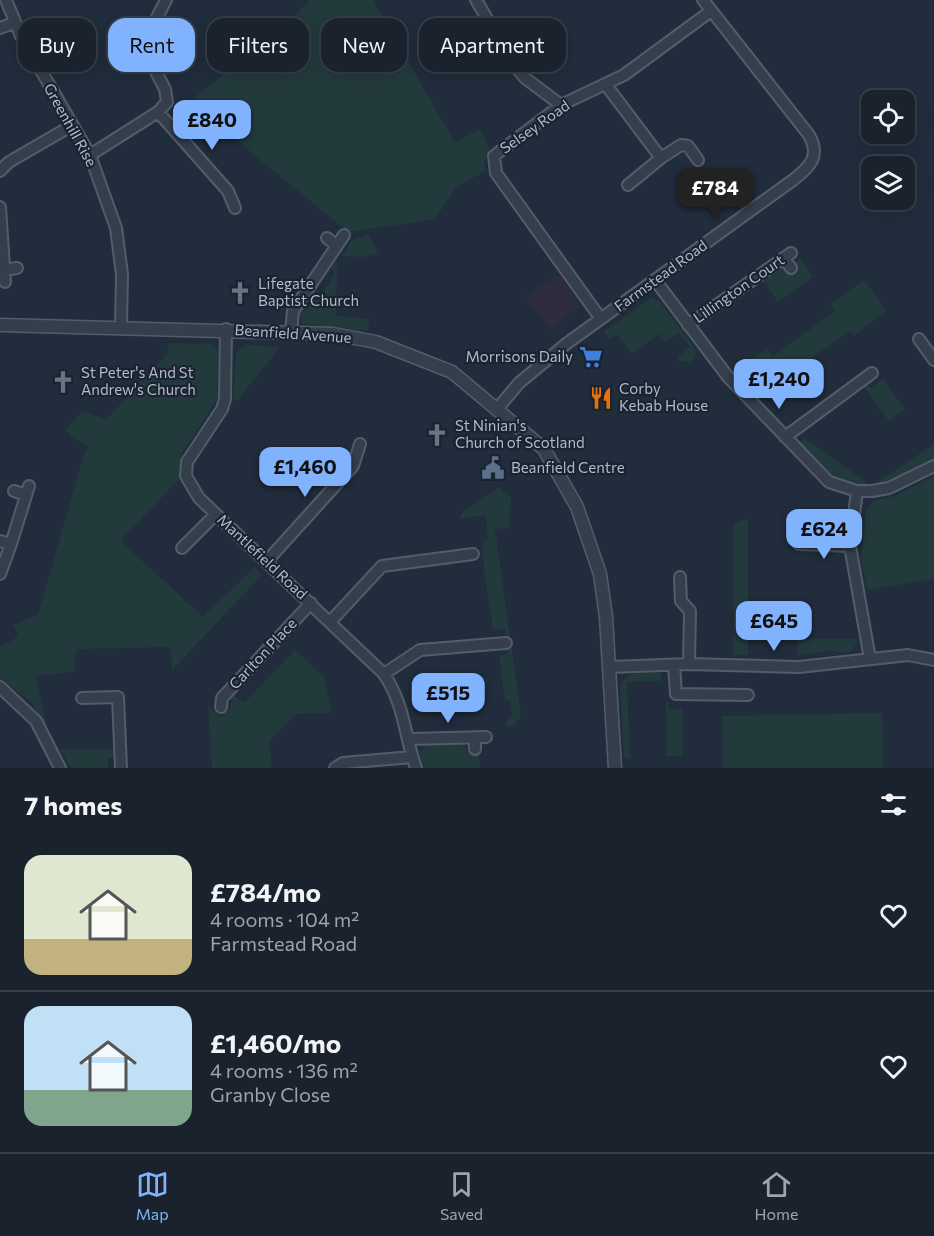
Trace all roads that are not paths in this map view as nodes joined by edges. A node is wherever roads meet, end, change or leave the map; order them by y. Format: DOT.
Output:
graph roads {
  1 [pos="6,0"];
  2 [pos="166,0"];
  3 [pos="476,0"];
  4 [pos="703,0"];
  5 [pos="711,11"];
  6 [pos="14,23"];
  7 [pos="0,28"];
  8 [pos="606,85"];
  9 [pos="561,105"];
  10 [pos="158,112"];
  11 [pos="71,126"];
  12 [pos="90,155"];
  13 [pos="661,158"];
  14 [pos="698,160"];
  15 [pos="0,171"];
  16 [pos="628,185"];
  17 [pos="0,207"];
  18 [pos="235,208"];
  19 [pos="344,235"];
  20 [pos="327,238"];
  21 [pos="337,246"];
  22 [pos="17,268"];
  23 [pos="791,268"];
  24 [pos="4,270"];
  25 [pos="655,280"];
  26 [pos="5,282"];
  27 [pos="601,320"];
  28 [pos="0,325"];
  29 [pos="688,325"];
  30 [pos="121,326"];
  31 [pos="226,329"];
  32 [pos="291,332"];
  33 [pos="919,339"];
  34 [pos="934,358"];
  35 [pos="872,373"];
  36 [pos="498,408"];
  37 [pos="785,437"];
  38 [pos="360,444"];
  39 [pos="934,466"];
  40 [pos="14,491"];
  41 [pos="857,491"];
  42 [pos="216,514"];
  43 [pos="5,543"];
  44 [pos="798,544"];
  45 [pos="850,546"];
  46 [pos="182,548"];
  47 [pos="473,554"];
  48 [pos="267,561"];
  49 [pos="0,574"];
  50 [pos="680,576"];
  51 [pos="311,603"];
  52 [pos="330,622"];
  53 [pos="506,643"];
  54 [pos="870,659"];
  55 [pos="934,660"];
  56 [pos="688,664"];
  57 [pos="674,665"];
  58 [pos="610,667"];
  59 [pos="384,674"];
  60 [pos="0,687"];
  61 [pos="748,695"];
  62 [pos="82,698"];
  63 [pos="221,707"];
  64 [pos="410,739"];
  65 [pos="475,749"];
  66 [pos="414,763"];
  67 [pos="58,765"];
  68 [pos="43,768"];
  69 [pos="122,768"];
  70 [pos="335,768"];
  71 [pos="615,768"];
  1 -- 6 [label="street, Greenhill Rise"];
  2 -- 10 [label="street"];
  3 -- 9 [label="street"];
  4 -- 5 [label="street, Farmstead Road"];
  5 -- 8 [label="street, Selsey Road"];
  5 -- 25 [label="street, Farmstead Road"];
  6 -- 7 [label="street"];
  6 -- 11 [label="street, Greenhill Rise"];
  8 -- 9 [label="street, Selsey Road"];
  8 -- 13 [label="street"];
  9 -- 27 [label="street, Selsey Road"];
  10 -- 12 [label="street"];
  10 -- 18 [label="street"];
  11 -- 12 [label="street, Greenhill Rise"];
  11 -- 15 [label="street"];
  12 -- 30 [label="street, Greenhill Rise"];
  13 -- 14 [label="street"];
  13 -- 16 [label="street"];
  17 -- 24 [label="street"];
  19 -- 21 [label="street"];
  20 -- 21 [label="street"];
  21 -- 32 [label="street"];
  22 -- 24 [label="street"];
  23 -- 29 [label="street, Lillington Court"];
  24 -- 26 [label="street"];
  25 -- 27 [label="street, Farmstead Road"];
  25 -- 29 [label="street"];
  27 -- 36 [label="street, Farmstead Road"];
  28 -- 30 [label="street, Beanfield Avenue"];
  29 -- 37 [label="street"];
  30 -- 31 [label="street, Beanfield Avenue"];
  31 -- 32 [label="street, Beanfield Avenue"];
  31 -- 42 [label="street, Mantlefield Road"];
  32 -- 36 [label="street, Beanfield Avenue"];
  33 -- 34 [label="street"];
  35 -- 37 [label="street"];
  36 -- 58 [label="street, Beanfield Avenue"];
  37 -- 41 [label="street"];
  38 -- 48 [label="street"];
  39 -- 41 [label="street"];
  40 -- 43 [label="street"];
  41 -- 45 [label="street"];
  42 -- 46 [label="street"];
  42 -- 48 [label="street, Mantlefield Road"];
  43 -- 49 [label="street"];
  44 -- 45 [label="street"];
  45 -- 54 [label="street"];
  47 -- 52 [label="street"];
  48 -- 51 [label="street, Mantlefield Road"];
  50 -- 56 [label="street"];
  51 -- 52 [label="street, Mantlefield Road"];
  51 -- 63 [label="street, Carlton Place"];
  52 -- 59 [label="street, Mantlefield Road"];
  53 -- 59 [label="street"];
  54 -- 55 [label="street"];
  54 -- 56 [label="street"];
  56 -- 57 [label="street"];
  57 -- 58 [label="street"];
  57 -- 61 [label="street"];
  58 -- 71 [label="street, Beanfield Avenue"];
  59 -- 64 [label="street, Mantlefield Road"];
  60 -- 67 [label="street"];
  62 -- 69 [label="street"];
  64 -- 65 [label="street"];
  64 -- 66 [label="street, Mantlefield Road"];
  66 -- 70 [label="street"];
  67 -- 68 [label="street"];
}
